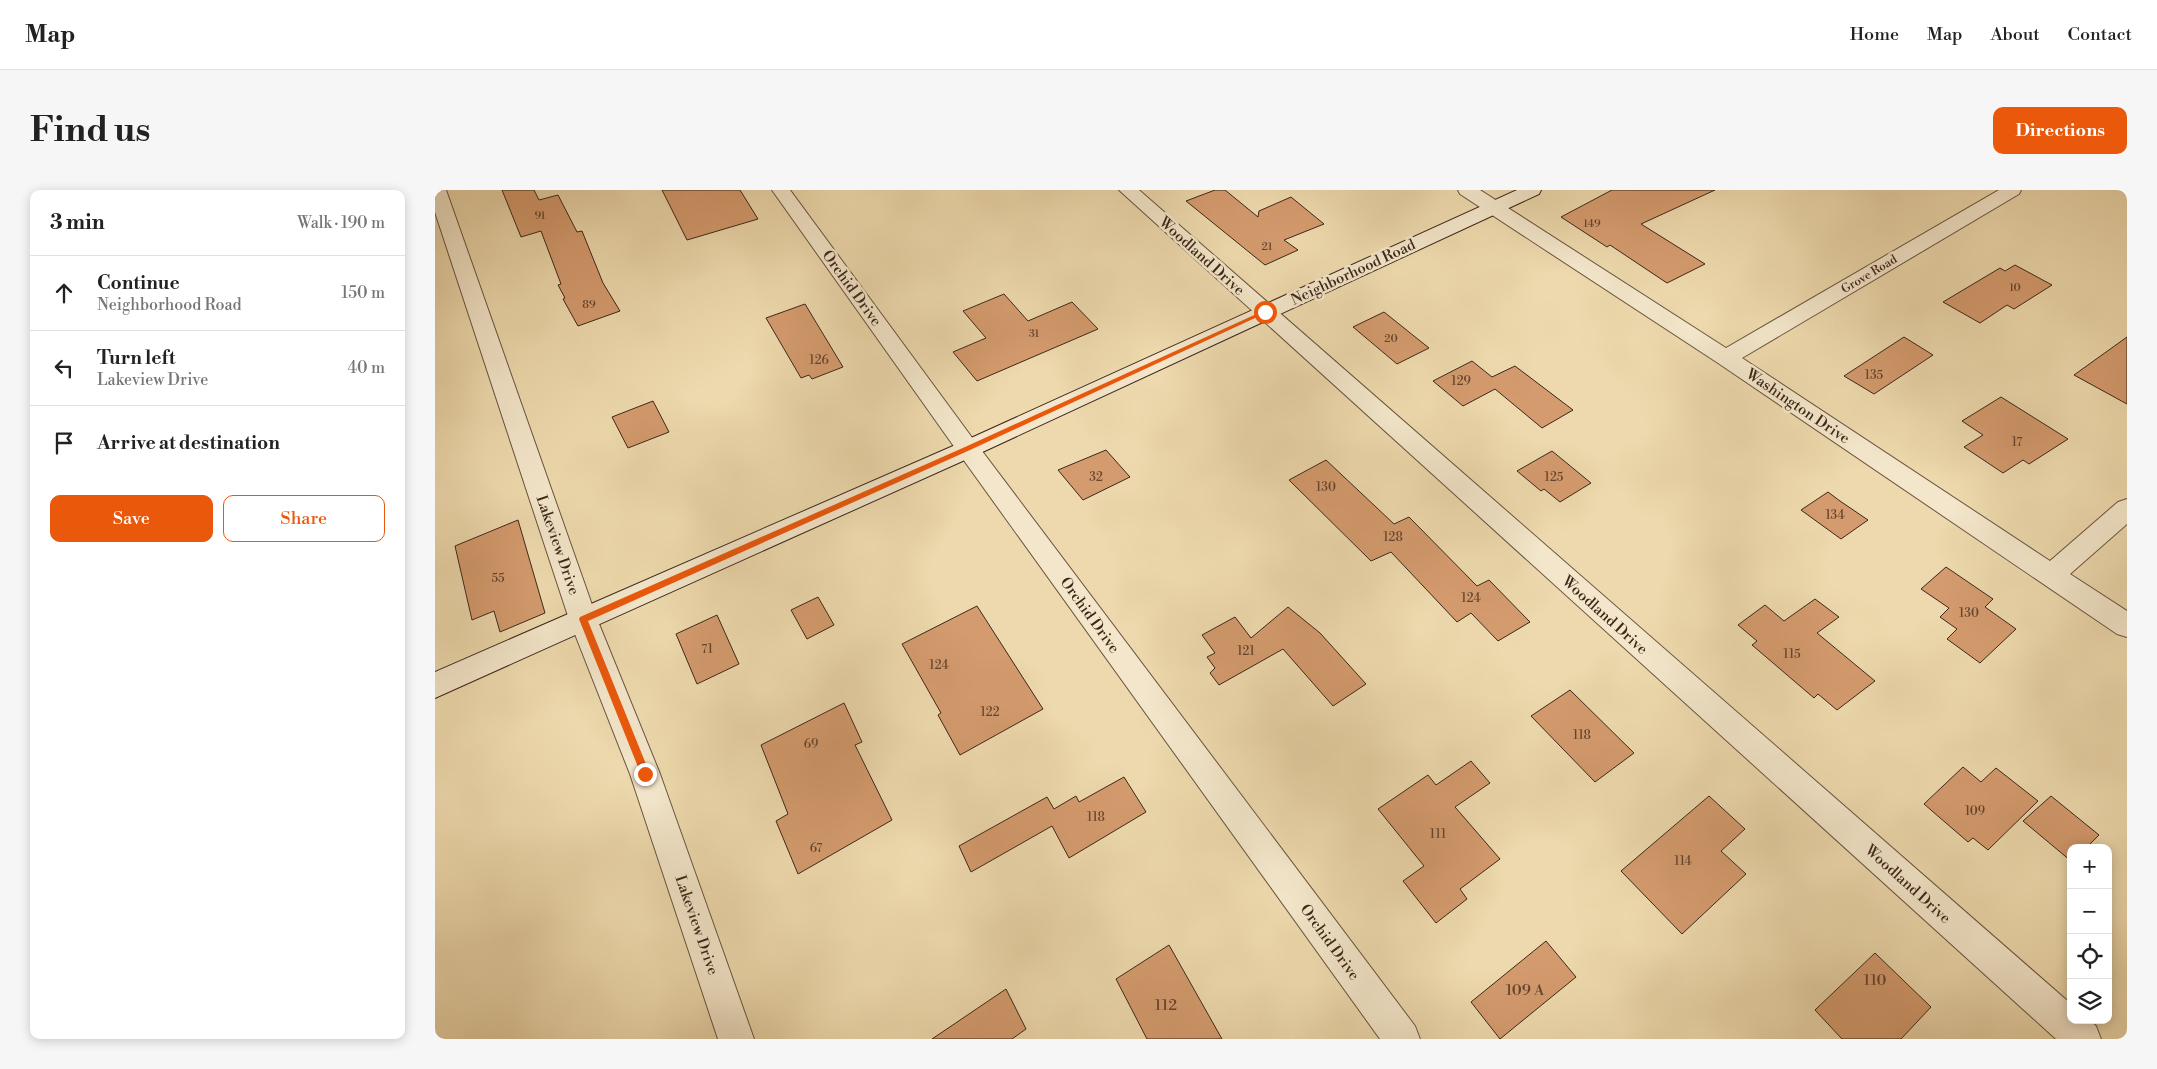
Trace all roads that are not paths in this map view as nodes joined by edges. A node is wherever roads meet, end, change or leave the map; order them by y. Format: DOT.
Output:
graph roads {
  1 [pos="437,190"];
  2 [pos="781,190"];
  3 [pos="1128,190"];
  4 [pos="1467,190"];
  5 [pos="1532,190"];
  6 [pos="2012,190"];
  7 [pos="1493,207"];
  8 [pos="1265,312"];
  9 [pos="1726,358"];
  10 [pos="967,449"];
  11 [pos="2127,509"];
  12 [pos="2051,575"];
  13 [pos="583,619"];
  14 [pos="2127,626"];
  15 [pos="435,685"];
  16 [pos="736,1039"];
  17 [pos="1402,1039"];
  18 [pos="2083,1039"];
  1 -- 13 [label="street, Lakeview Drive"];
  2 -- 10 [label="street, Orchid Drive"];
  3 -- 8 [label="street, Woodland Drive"];
  4 -- 7 [label="street, Washington Drive"];
  5 -- 7 [label="street, Neighborhood Road"];
  6 -- 9 [label="street, Grove Road"];
  7 -- 8 [label="street, Neighborhood Road"];
  7 -- 9 [label="street, Washington Drive"];
  8 -- 10 [label="street, Neighborhood Road"];
  8 -- 18 [label="street, Woodland Drive"];
  9 -- 12 [label="street, Washington Drive"];
  10 -- 13 [label="street, Neighborhood Road"];
  10 -- 17 [label="street, Orchid Drive"];
  11 -- 12 [label="street"];
  12 -- 14 [label="street, Washington Drive"];
  13 -- 15 [label="street, Neighborhood Road"];
  13 -- 16 [label="street, Lakeview Drive"];
}
